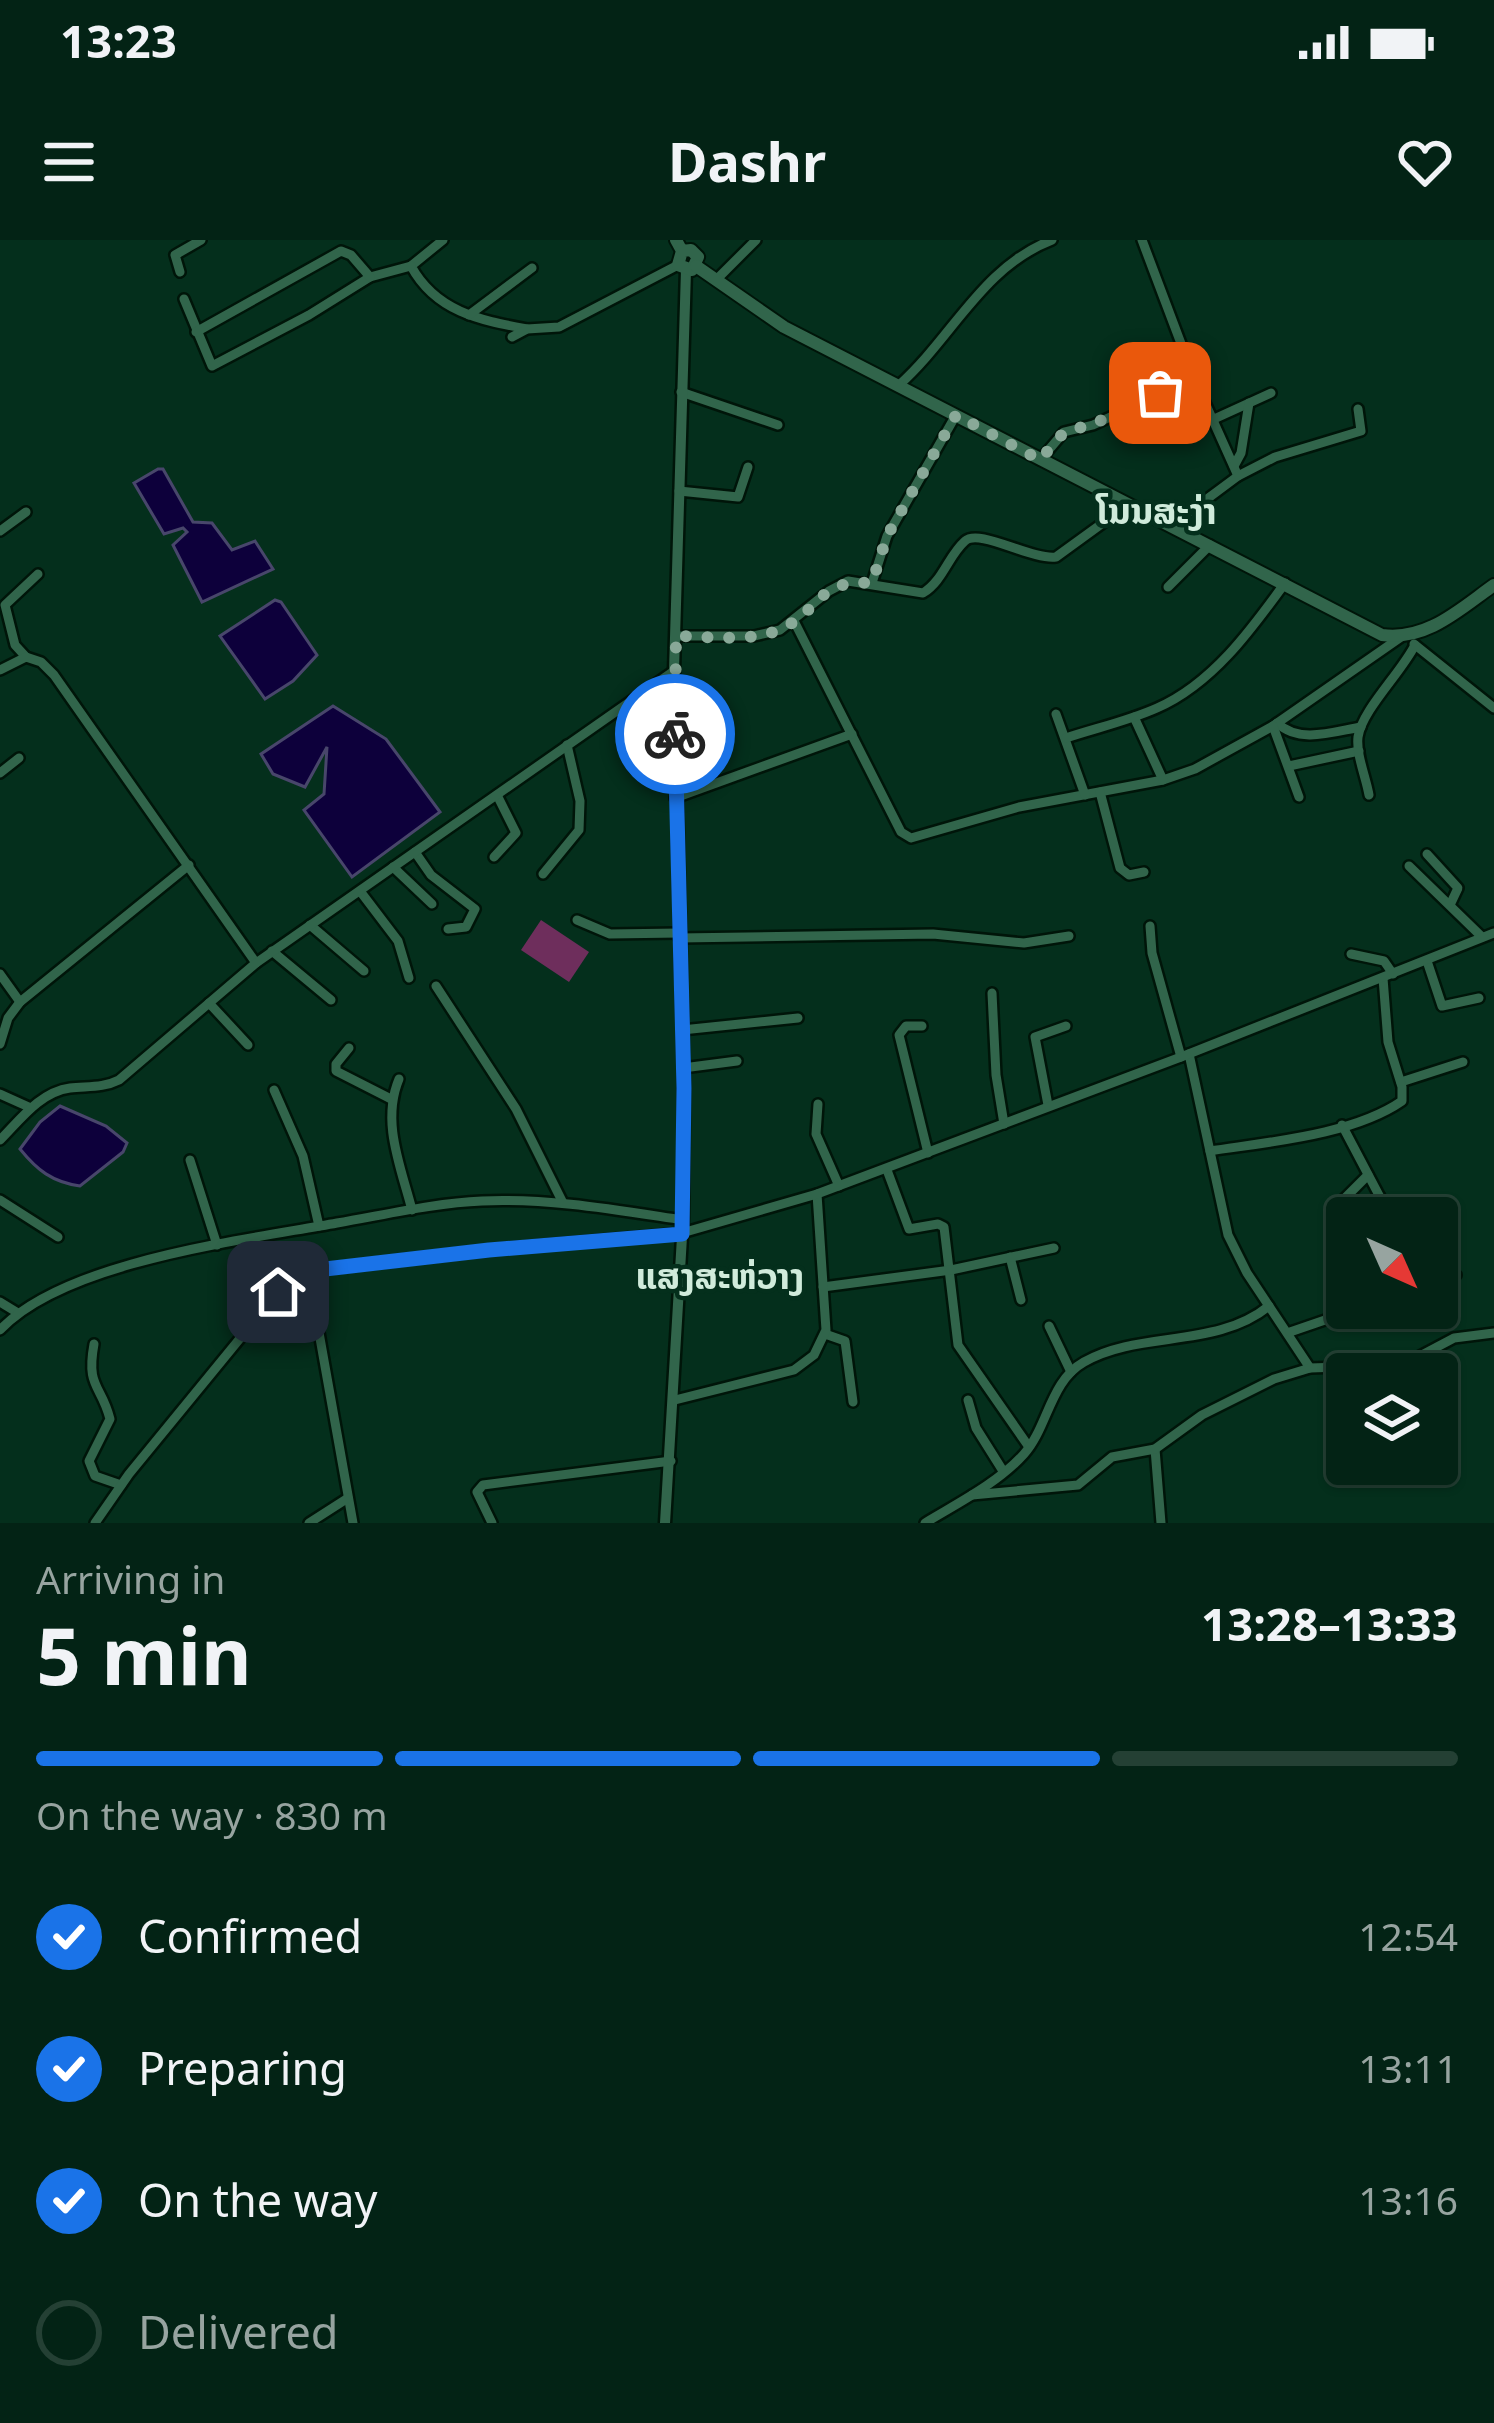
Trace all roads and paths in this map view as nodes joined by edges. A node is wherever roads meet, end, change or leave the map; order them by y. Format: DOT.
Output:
graph roads {
  1 [pos="201,240"];
  2 [pos="443,240"];
  3 [pos="756,240"];
  4 [pos="1052,240"];
  5 [pos="1142,240"];
  6 [pos="1034,243"];
  7 [pos="684,258"];
  8 [pos="411,266"];
  9 [pos="532,268"];
  10 [pos="180,272"];
  11 [pos="370,277"];
  12 [pos="716,280"];
  13 [pos="184,299"];
  14 [pos="468,315"];
  15 [pos="527,329"];
  16 [pos="196,332"];
  17 [pos="512,338"];
  18 [pos="1194,378"];
  19 [pos="899,386"];
  20 [pos="681,392"];
  21 [pos="1270,394"];
  22 [pos="1250,403"];
  23 [pos="1358,409"];
  24 [pos="956,415"];
  25 [pos="1214,419"];
  26 [pos="778,424"];
  27 [pos="1040,460"];
  28 [pos="748,467"];
  29 [pos="1236,471"];
  30 [pos="679,491"];
  31 [pos="1129,503"];
  32 [pos="26,512"];
  33 [pos="1172,525"];
  34 [pos="0,531"];
  35 [pos="1210,545"];
  36 [pos="38,574"];
  37 [pos="872,583"];
  38 [pos="1285,583"];
  39 [pos="1494,585"];
  40 [pos="1168,587"];
  41 [pos="794,621"];
  42 [pos="676,636"];
  43 [pos="1408,639"];
  44 [pos="26,657"];
  45 [pos="0,670"];
  46 [pos="674,670"];
  47 [pos="1494,708"];
  48 [pos="1056,714"];
  49 [pos="1134,716"];
  50 [pos="1275,724"];
  51 [pos="1360,727"];
  52 [pos="852,734"];
  53 [pos="1066,738"];
  54 [pos="567,746"];
  55 [pos="1359,752"];
  56 [pos="20,758"];
  57 [pos="1289,766"];
  58 [pos="0,772"];
  59 [pos="1163,780"];
  60 [pos="1100,792"];
  61 [pos="496,795"];
  62 [pos="1085,795"];
  63 [pos="1369,795"];
  64 [pos="675,797"];
  65 [pos="1299,797"];
  66 [pos="415,852"];
  67 [pos="1427,854"];
  68 [pos="494,857"];
  69 [pos="189,865"];
  70 [pos="1409,866"];
  71 [pos="393,867"];
  72 [pos="1144,872"];
  73 [pos="543,874"];
  74 [pos="360,890"];
  75 [pos="432,904"];
  76 [pos="1450,905"];
  77 [pos="577,920"];
  78 [pos="310,925"];
  79 [pos="1150,926"];
  80 [pos="448,929"];
  81 [pos="1494,933"];
  82 [pos="679,936"];
  83 [pos="1069,936"];
  84 [pos="1482,937"];
  85 [pos="272,951"];
  86 [pos="1351,953"];
  87 [pos="1427,961"];
  88 [pos="256,963"];
  89 [pos="364,971"];
  90 [pos="0,974"];
  91 [pos="1388,976"];
  92 [pos="410,978"];
  93 [pos="436,986"];
  94 [pos="992,993"];
  95 [pos="1479,998"];
  96 [pos="331,1000"];
  97 [pos="20,1002"];
  98 [pos="208,1004"];
  99 [pos="798,1018"];
  100 [pos="922,1026"];
  101 [pos="1066,1026"];
  102 [pos="682,1030"];
  103 [pos="0,1043"];
  104 [pos="248,1045"];
  105 [pos="349,1048"];
  106 [pos="1185,1056"];
  107 [pos="737,1061"];
  108 [pos="1462,1062"];
  109 [pos="683,1068"];
  110 [pos="399,1079"];
  111 [pos="1401,1082"];
  112 [pos="274,1090"];
  113 [pos="0,1094"];
  114 [pos="391,1099"];
  115 [pos="818,1104"];
  116 [pos="1048,1105"];
  117 [pos="31,1108"];
  118 [pos="1004,1124"];
  119 [pos="1342,1125"];
  120 [pos="0,1140"];
  121 [pos="1210,1151"];
  122 [pos="928,1153"];
  123 [pos="190,1160"];
  124 [pos="887,1170"];
  125 [pos="1368,1175"];
  126 [pos="839,1186"];
  127 [pos="817,1194"];
  128 [pos="1346,1197"];
  129 [pos="1380,1197"];
  130 [pos="0,1200"];
  131 [pos="563,1203"];
  132 [pos="412,1210"];
  133 [pos="683,1220"];
  134 [pos="319,1226"];
  135 [pos="682,1234"];
  136 [pos="58,1237"];
  137 [pos="217,1245"];
  138 [pos="1054,1248"];
  139 [pos="1010,1257"];
  140 [pos="951,1270"];
  141 [pos="308,1271"];
  142 [pos="823,1287"];
  143 [pos="1021,1300"];
  144 [pos="0,1302"];
  145 [pos="1269,1306"];
  146 [pos="18,1313"];
  147 [pos="1326,1320"];
  148 [pos="1049,1327"];
  149 [pos="0,1330"];
  150 [pos="1290,1332"];
  151 [pos="1494,1333"];
  152 [pos="825,1334"];
  153 [pos="94,1344"];
  154 [pos="1310,1368"];
  155 [pos="1071,1372"];
  156 [pos="675,1400"];
  157 [pos="968,1400"];
  158 [pos="853,1402"];
  159 [pos="1029,1447"];
  160 [pos="1155,1449"];
  161 [pos="671,1461"];
  162 [pos="1003,1471"];
  163 [pos="121,1485"];
  164 [pos="972,1495"];
  165 [pos="348,1498"];
  166 [pos="95,1523"];
  167 [pos="309,1523"];
  168 [pos="353,1523"];
  169 [pos="492,1523"];
  170 [pos="665,1523"];
  171 [pos="925,1523"];
  172 [pos="1161,1523"];
  1 -- 10 [label="street"];
  2 -- 8 [label="street"];
  3 -- 12 [label="street"];
  4 -- 6 [label="street"];
  5 -- 18 [label="street"];
  6 -- 19 [label="street"];
  7 -- 12 [label="main road"];
  7 -- 15 [label="street"];
  7 -- 20 [label="street"];
  8 -- 11 [label="street"];
  8 -- 14 [label="street"];
  9 -- 14 [label="street"];
  11 -- 16 [label="street"];
  11 -- 16 [label="street"];
  12 -- 19 [label="main road"];
  13 -- 16 [label="street"];
  14 -- 15 [label="street"];
  15 -- 17 [label="street"];
  18 -- 25 [label="street"];
  18 -- 27 [label="street"];
  19 -- 24 [label="main road"];
  20 -- 26 [label="street"];
  20 -- 30 [label="street"];
  21 -- 22 [label="street"];
  22 -- 25 [label="street"];
  22 -- 29 [label="street"];
  23 -- 29 [label="street"];
  24 -- 27 [label="main road"];
  24 -- 37 [label="street"];
  25 -- 29 [label="street"];
  27 -- 31 [label="main road"];
  28 -- 30 [label="street"];
  29 -- 33 [label="street"];
  30 -- 42 [label="street"];
  31 -- 33 [label="main road"];
  31 -- 37 [label="street"];
  32 -- 34 [label="street"];
  33 -- 35 [label="main road"];
  35 -- 38 [label="main road"];
  35 -- 40 [label="street"];
  36 -- 44 [label="street"];
  37 -- 41 [label="street"];
  38 -- 43 [label="main road"];
  38 -- 49 [label="street"];
  39 -- 43 [label="main road"];
  41 -- 42 [label="street"];
  41 -- 52 [label="street"];
  42 -- 46 [label="street"];
  43 -- 47 [label="street"];
  43 -- 50 [label="street"];
  43 -- 51 [label="street"];
  44 -- 45 [label="street"];
  44 -- 69 [label="street"];
  46 -- 54 [label="street"];
  46 -- 64 [label="street"];
  48 -- 53 [label="street"];
  49 -- 53 [label="street"];
  49 -- 59 [label="street"];
  50 -- 51 [label="street"];
  50 -- 57 [label="street"];
  50 -- 59 [label="street"];
  51 -- 55 [label="street"];
  52 -- 62 [label="street"];
  52 -- 64 [label="street"];
  53 -- 62 [label="street"];
  54 -- 61 [label="street"];
  54 -- 73 [label="street"];
  55 -- 57 [label="street"];
  55 -- 63 [label="street"];
  56 -- 58 [label="street"];
  57 -- 65 [label="street"];
  59 -- 60 [label="street"];
  60 -- 62 [label="street"];
  60 -- 72 [label="street"];
  61 -- 66 [label="street"];
  61 -- 68 [label="street"];
  64 -- 82 [label="street"];
  66 -- 71 [label="street"];
  66 -- 80 [label="street"];
  67 -- 76 [label="street"];
  69 -- 88 [label="street"];
  69 -- 97 [label="street"];
  70 -- 76 [label="street"];
  71 -- 74 [label="street"];
  71 -- 75 [label="street"];
  74 -- 78 [label="street"];
  74 -- 92 [label="street"];
  76 -- 84 [label="street"];
  77 -- 82 [label="street"];
  78 -- 85 [label="street"];
  78 -- 89 [label="street"];
  79 -- 106 [label="street"];
  81 -- 84 [label="street"];
  82 -- 83 [label="street"];
  82 -- 102 [label="street"];
  84 -- 87 [label="street"];
  85 -- 88 [label="street"];
  85 -- 96 [label="street"];
  86 -- 91 [label="street"];
  87 -- 91 [label="street"];
  87 -- 95 [label="street"];
  88 -- 98 [label="street"];
  90 -- 97 [label="street"];
  91 -- 106 [label="street"];
  91 -- 111 [label="street"];
  93 -- 131 [label="street"];
  94 -- 118 [label="street"];
  97 -- 103 [label="street"];
  98 -- 104 [label="street"];
  98 -- 117 [label="street"];
  99 -- 102 [label="street"];
  100 -- 122 [label="street"];
  101 -- 116 [label="street"];
  102 -- 109 [label="street"];
  105 -- 114 [label="street"];
  106 -- 116 [label="street"];
  106 -- 121 [label="street"];
  107 -- 109 [label="street"];
  108 -- 111 [label="street"];
  109 -- 133 [label="street"];
  110 -- 114 [label="street"];
  111 -- 119 [label="street"];
  112 -- 134 [label="street"];
  113 -- 117 [label="street"];
  114 -- 132 [label="street"];
  115 -- 126 [label="street"];
  116 -- 118 [label="street"];
  117 -- 120 [label="street"];
  118 -- 122 [label="street"];
  119 -- 121 [label="street"];
  119 -- 125 [label="street"];
  121 -- 145 [label="street"];
  122 -- 124 [label="street"];
  123 -- 137 [label="street"];
  124 -- 126 [label="street"];
  124 -- 140 [label="street"];
  125 -- 128 [label="street"];
  125 -- 129 [label="street"];
  126 -- 127 [label="street"];
  127 -- 135 [label="street"];
  127 -- 142 [label="street"];
  130 -- 136 [label="street"];
  131 -- 132 [label="street"];
  131 -- 133 [label="street"];
  132 -- 134 [label="street"];
  133 -- 135 [label="street"];
  134 -- 137 [label="street"];
  135 -- 141 [label="street"];
  135 -- 156 [label="street"];
  137 -- 146 [label="street"];
  138 -- 139 [label="street"];
  139 -- 140 [label="street"];
  139 -- 143 [label="street"];
  140 -- 142 [label="street"];
  140 -- 159 [label="street"];
  141 -- 163 [label="street"];
  141 -- 165 [label="street"];
  142 -- 152 [label="street"];
  144 -- 146 [label="street"];
  145 -- 150 [label="street"];
  145 -- 155 [label="street"];
  146 -- 149 [label="street"];
  147 -- 150 [label="street"];
  148 -- 155 [label="street"];
  150 -- 154 [label="street"];
  151 -- 154 [label="street"];
  152 -- 156 [label="street"];
  152 -- 158 [label="street"];
  153 -- 163 [label="street"];
  154 -- 160 [label="street"];
  155 -- 159 [label="street"];
  156 -- 161 [label="street"];
  157 -- 162 [label="street"];
  159 -- 162 [label="street"];
  160 -- 164 [label="street"];
  160 -- 172 [label="street"];
  161 -- 169 [label="street"];
  161 -- 170 [label="street"];
  162 -- 164 [label="street"];
  163 -- 166 [label="street"];
  164 -- 171 [label="street"];
  165 -- 167 [label="street"];
  165 -- 168 [label="street"];
}
